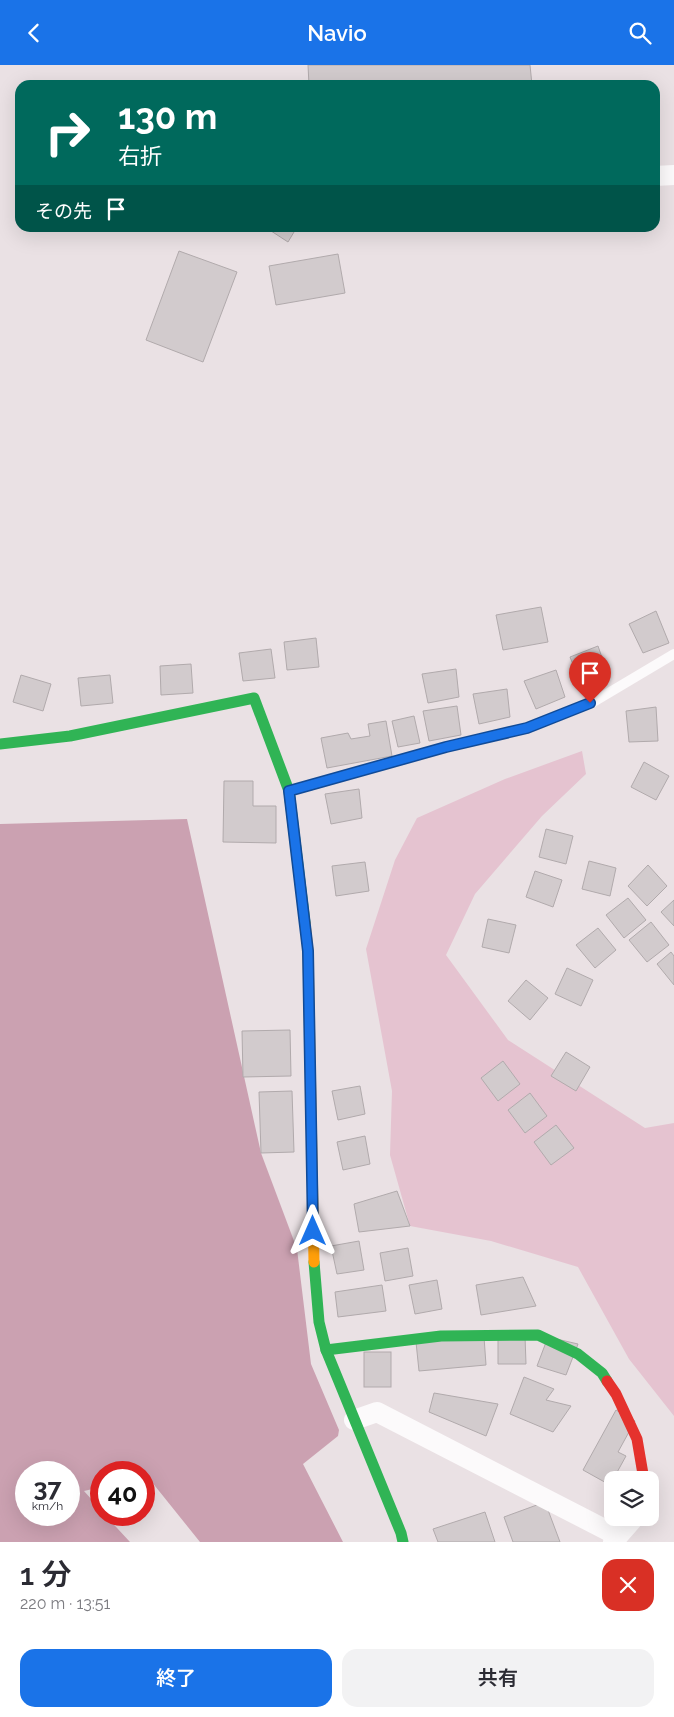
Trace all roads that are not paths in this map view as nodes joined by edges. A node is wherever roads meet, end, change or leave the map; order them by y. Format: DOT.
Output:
graph roads {
  1 [pos="674,175"];
  2 [pos="660,176"];
  3 [pos="674,654"];
  4 [pos="0,744"];
  5 [pos="289,791"];
  6 [pos="326,1350"];
  7 [pos="354,1420"];
  8 [pos="642,1471"];
  9 [pos="627,1526"];
  10 [pos="615,1539"];
  11 [pos="403,1542"];
  1 -- 2 [label="street"];
  3 -- 5 [label="lane"];
  4 -- 5 [label="street"];
  5 -- 6 [label="street"];
  6 -- 7 [label="street"];
  6 -- 8 [label="street"];
  7 -- 10 [label="street"];
  7 -- 11 [label="street"];
  9 -- 10 [label="street"];
}
